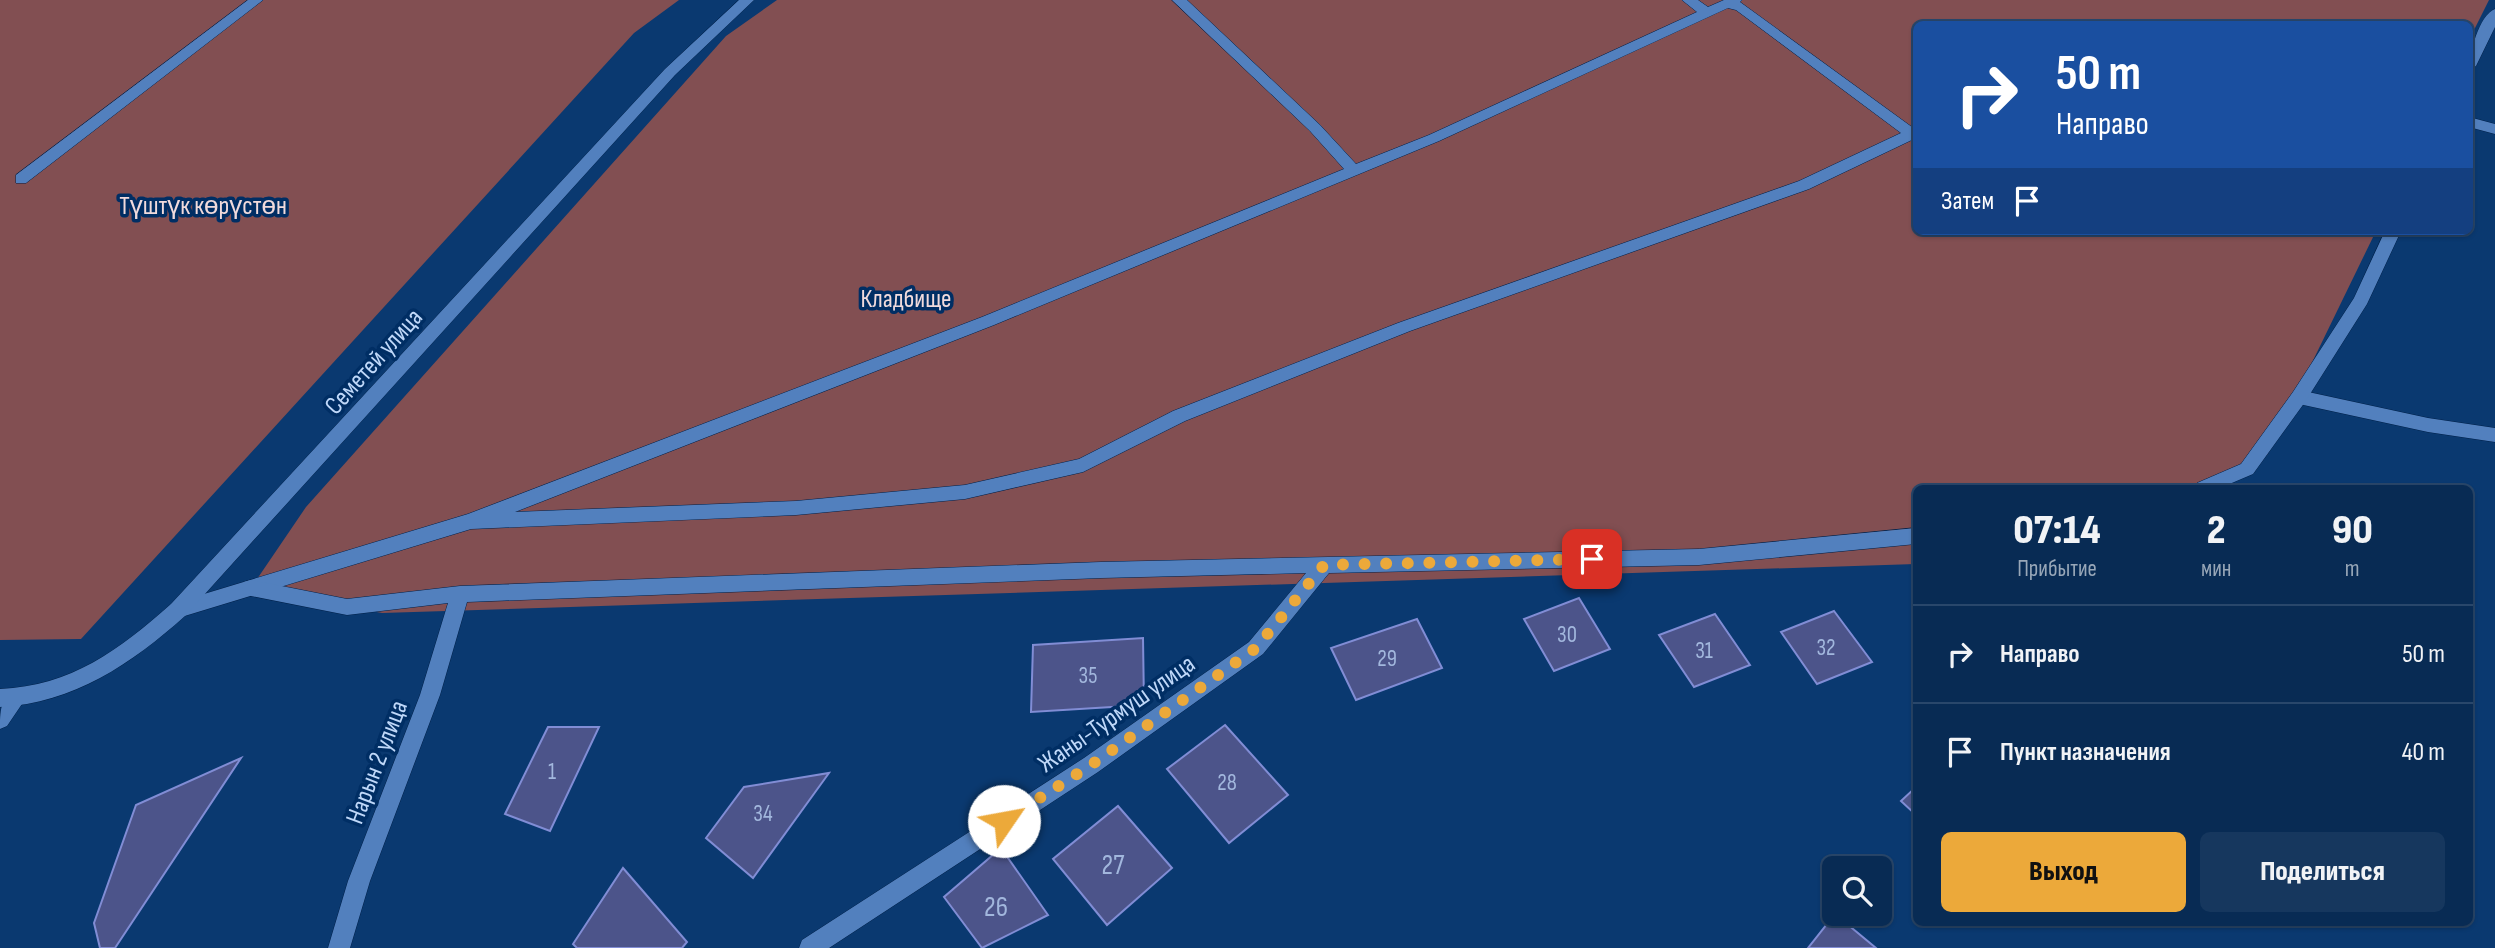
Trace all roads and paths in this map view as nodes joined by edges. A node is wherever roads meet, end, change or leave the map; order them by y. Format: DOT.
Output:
graph roads {
  1 [pos="256,0"];
  2 [pos="747,0"];
  3 [pos="1179,0"];
  4 [pos="1689,0"];
  5 [pos="1731,2"];
  6 [pos="2495,13"];
  7 [pos="1709,14"];
  8 [pos="2473,58"];
  9 [pos="2473,123"];
  10 [pos="2495,129"];
  11 [pos="1354,171"];
  12 [pos="21,179"];
  13 [pos="2391,235"];
  14 [pos="2299,397"];
  15 [pos="2495,435"];
  16 [pos="2210,485"];
  17 [pos="471,521"];
  18 [pos="1913,536"];
  19 [pos="1324,565"];
  20 [pos="250,588"];
  21 [pos="460,594"];
  22 [pos="178,610"];
  23 [pos="8,698"];
  24 [pos="0,720"];
  25 [pos="339,948"];
  26 [pos="810,948"];
  1 -- 12 [label="street"];
  2 -- 22 [label="street, Семетей улица"];
  3 -- 11 [label="street"];
  4 -- 7 [label="street"];
  5 -- 7 [label="street"];
  5 -- 17 [label="street"];
  6 -- 8 [label="street"];
  7 -- 11 [label="street"];
  9 -- 10 [label="street"];
  11 -- 17 [label="street"];
  13 -- 14 [label="street"];
  14 -- 15 [label="street"];
  14 -- 16 [label="street"];
  17 -- 20 [label="street"];
  18 -- 19 [label="street"];
  19 -- 21 [label="street"];
  19 -- 26 [label="street, Жаны-Турмуш улица"];
  20 -- 21 [label="street"];
  20 -- 22 [label="street"];
  21 -- 25 [label="street, Нарын 2 улица"];
  22 -- 23 [label="street, Семетей улица"];
  23 -- 24 [label="street"];
}
